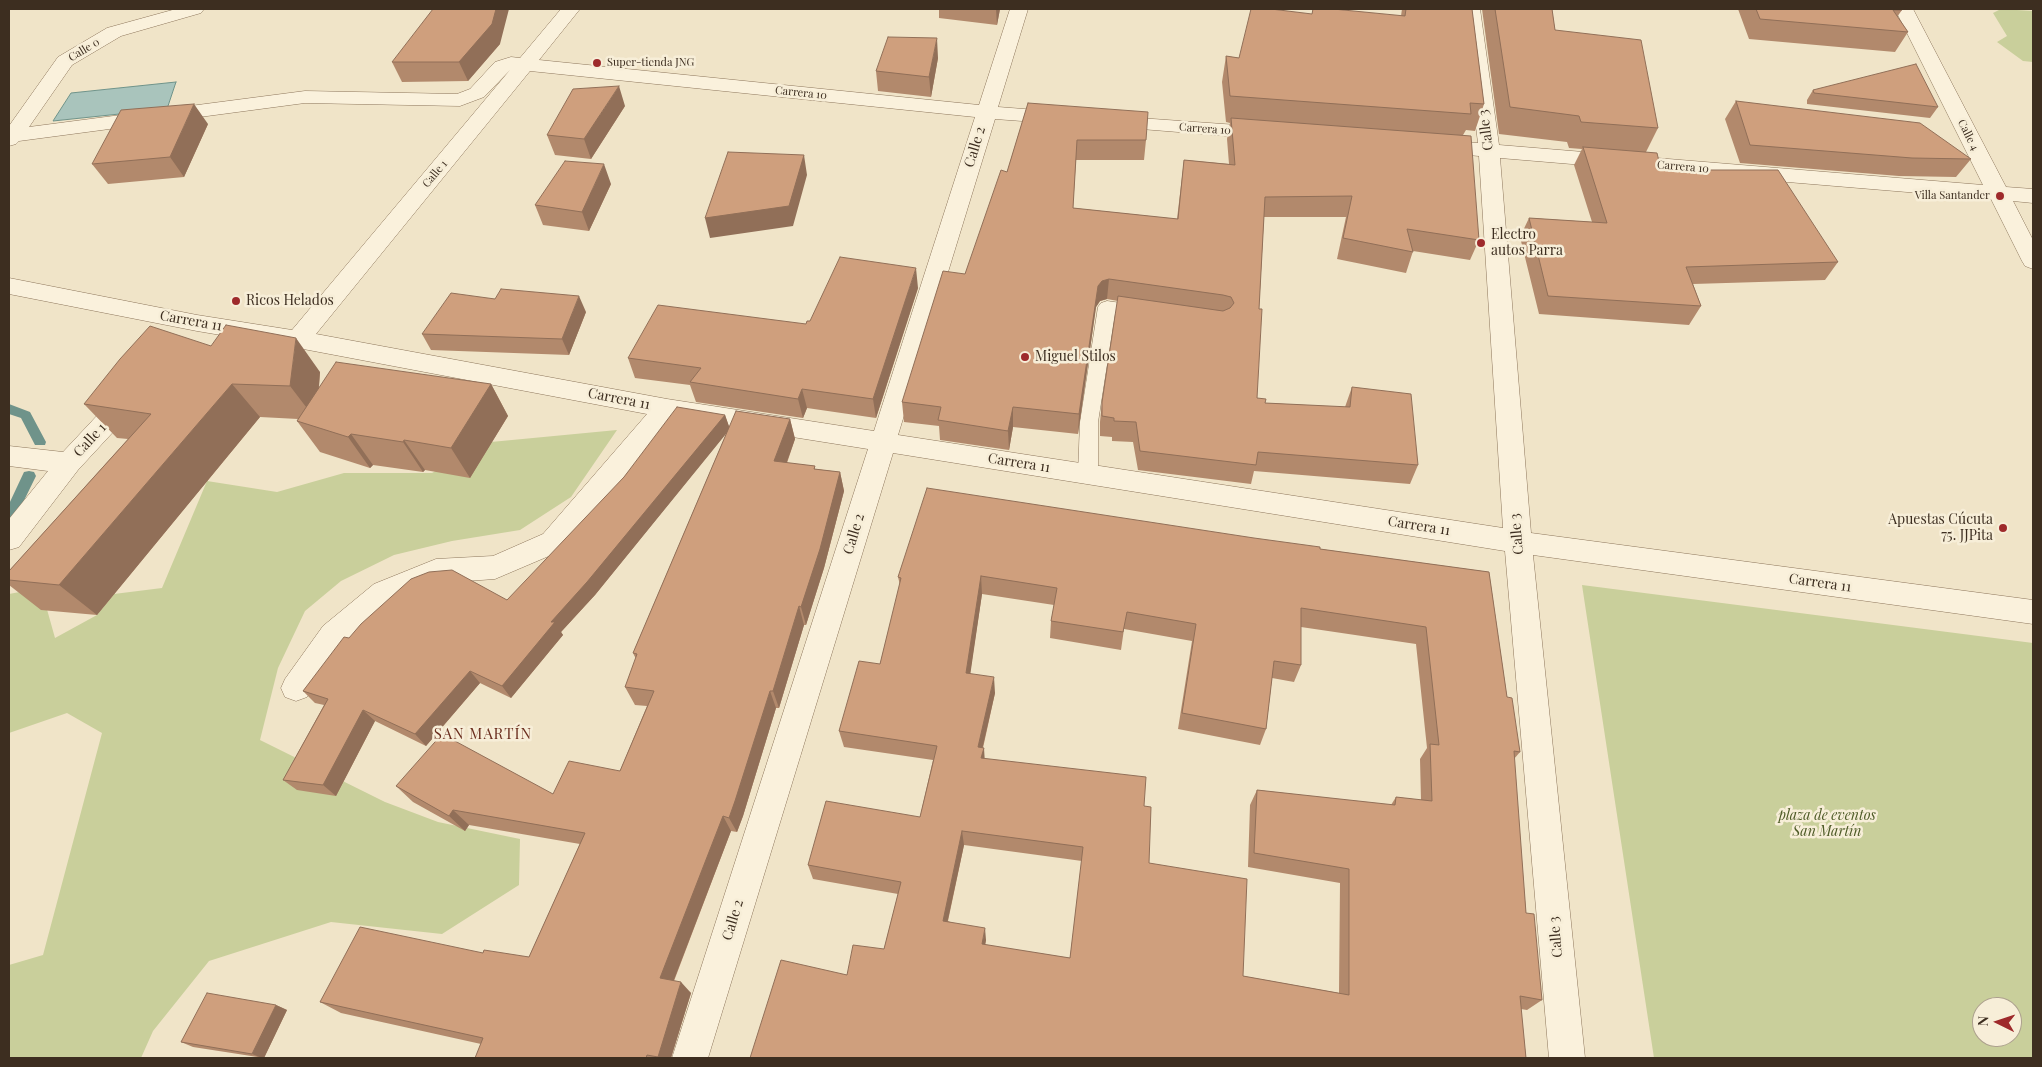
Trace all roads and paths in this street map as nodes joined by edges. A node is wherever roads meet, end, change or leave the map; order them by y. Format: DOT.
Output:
graph roads {
  1 [pos="195,9"];
  2 [pos="571,9"];
  3 [pos="1019,9"];
  4 [pos="1471,9"];
  5 [pos="1904,9"];
  6 [pos="521,70"];
  7 [pos="986,112"];
  8 [pos="1282,134"];
  9 [pos="11,138"];
  10 [pos="1420,145"];
  11 [pos="1489,150"];
  12 [pos="1997,192"];
  13 [pos="2033,196"];
  14 [pos="2033,261"];
  15 [pos="9,286"];
  16 [pos="1163,315"];
  17 [pos="198,323"];
  18 [pos="298,339"];
  19 [pos="178,344"];
  20 [pos="146,379"];
  21 [pos="667,408"];
  22 [pos="883,442"];
  23 [pos="9,456"];
  24 [pos="69,463"];
  25 [pos="1088,474"];
  26 [pos="9,539"];
  27 [pos="1518,542"];
  28 [pos="2033,612"];
  29 [pos="296,688"];
  30 [pos="690,1058"];
  31 [pos="1567,1058"];
  1 -- 9 [label="street, Calle 0"];
  2 -- 6 [label="street, Calle 1"];
  3 -- 7 [label="street, Calle 2"];
  4 -- 11 [label="street, Calle 3"];
  5 -- 12 [label="street, Calle 4"];
  6 -- 7 [label="street, Carrera 10"];
  6 -- 9 [label="street, Carrera 10"];
  6 -- 18 [label="street, Calle 1"];
  7 -- 8 [label="street, Carrera 10"];
  7 -- 22 [label="street, Calle 2"];
  10 -- 11 [label="street, Carrera 10"];
  11 -- 12 [label="street, Carrera 10"];
  11 -- 27 [label="street, Calle 3"];
  12 -- 13 [label="street, Carrera 10"];
  12 -- 14 [label="street, Calle 4"];
  15 -- 17 [label="street, Carrera 11"];
  16 -- 25 [label="lane"];
  17 -- 18 [label="street, Carrera 11"];
  17 -- 19 [label="street"];
  18 -- 21 [label="street, Carrera 11"];
  20 -- 24 [label="street, Calle 1"];
  21 -- 22 [label="street, Carrera 11"];
  21 -- 29 [label="street"];
  22 -- 25 [label="street, Carrera 11"];
  22 -- 30 [label="street, Calle 2"];
  23 -- 24 [label="street"];
  24 -- 26 [label="street, Calle 1"];
  25 -- 27 [label="street, Carrera 11"];
  27 -- 28 [label="street, Carrera 11"];
  27 -- 31 [label="street, Calle 3"];
}
